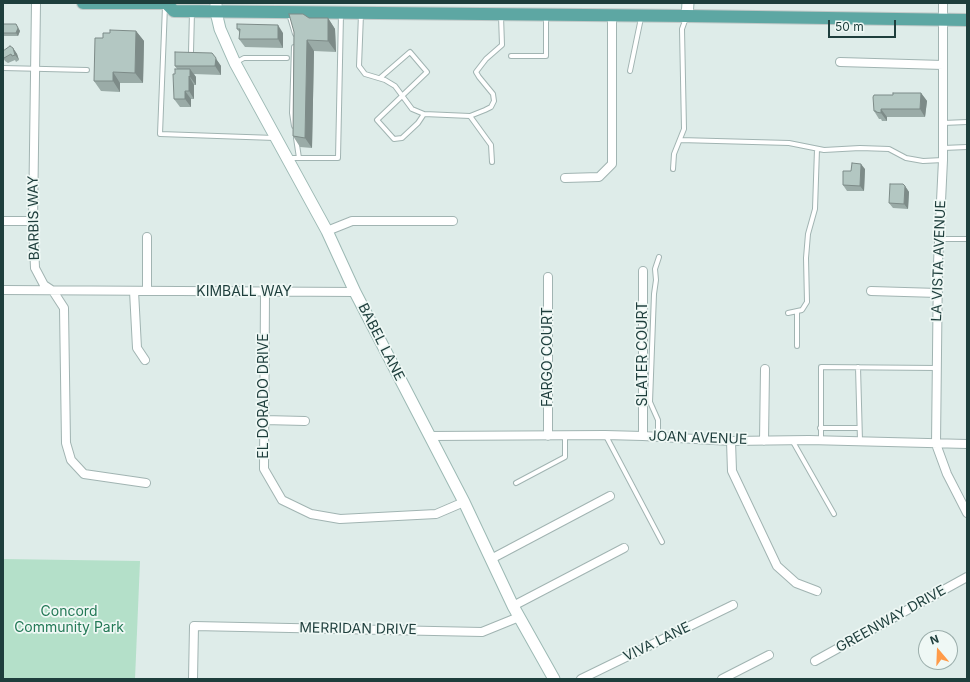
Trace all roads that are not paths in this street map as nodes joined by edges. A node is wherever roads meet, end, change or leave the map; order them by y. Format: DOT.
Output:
graph roads {
  1 [pos="36,3"];
  2 [pos="83,3"];
  3 [pos="96,3"];
  4 [pos="166,3"];
  5 [pos="688,3"];
  6 [pos="943,3"];
  7 [pos="216,7"];
  8 [pos="192,11"];
  9 [pos="288,12"];
  10 [pos="341,13"];
  11 [pos="361,13"];
  12 [pos="501,14"];
  13 [pos="546,14"];
  14 [pos="612,15"];
  15 [pos="641,15"];
  16 [pos="687,16"];
  17 [pos="942,20"];
  18 [pos="967,20"];
  19 [pos="191,52"];
  20 [pos="511,56"];
  21 [pos="287,58"];
  22 [pos="840,62"];
  23 [pos="235,63"];
  24 [pos="943,65"];
  25 [pos="3,68"];
  26 [pos="35,69"];
  27 [pos="87,70"];
  28 [pos="630,71"];
  29 [pos="380,78"];
  30 [pos="403,96"];
  31 [pos="424,114"];
  32 [pos="470,116"];
  33 [pos="967,122"];
  34 [pos="943,123"];
  35 [pos="294,128"];
  36 [pos="296,135"];
  37 [pos="275,138"];
  38 [pos="680,140"];
  39 [pos="967,147"];
  40 [pos="943,148"];
  41 [pos="817,149"];
  42 [pos="287,158"];
  43 [pos="299,158"];
  44 [pos="943,160"];
  45 [pos="492,162"];
  46 [pos="673,169"];
  47 [pos="565,178"];
  48 [pos="3,221"];
  49 [pos="33,221"];
  50 [pos="453,221"];
  51 [pos="327,231"];
  52 [pos="146,237"];
  53 [pos="939,239"];
  54 [pos="967,239"];
  55 [pos="659,257"];
  56 [pos="643,271"];
  57 [pos="548,277"];
  58 [pos="3,290"];
  59 [pos="53,291"];
  60 [pos="134,291"];
  61 [pos="871,291"];
  62 [pos="147,292"];
  63 [pos="265,292"];
  64 [pos="355,292"];
  65 [pos="938,293"];
  66 [pos="797,311"];
  67 [pos="788,313"];
  68 [pos="796,346"];
  69 [pos="145,360"];
  70 [pos="858,368"];
  71 [pos="937,368"];
  72 [pos="765,369"];
  73 [pos="264,420"];
  74 [pos="305,420"];
  75 [pos="820,428"];
  76 [pos="859,428"];
  77 [pos="605,435"];
  78 [pos="429,436"];
  79 [pos="548,436"];
  80 [pos="565,436"];
  81 [pos="643,436"];
  82 [pos="658,437"];
  83 [pos="792,440"];
  84 [pos="821,440"];
  85 [pos="731,441"];
  86 [pos="764,441"];
  87 [pos="860,441"];
  88 [pos="936,444"];
  89 [pos="967,444"];
  90 [pos="516,483"];
  91 [pos="146,484"];
  92 [pos="610,496"];
  93 [pos="464,502"];
  94 [pos="967,513"];
  95 [pos="834,514"];
  96 [pos="662,542"];
  97 [pos="624,548"];
  98 [pos="490,559"];
  99 [pos="967,577"];
  100 [pos="817,591"];
  101 [pos="733,605"];
  102 [pos="513,606"];
  103 [pos="519,616"];
  104 [pos="769,655"];
  105 [pos="815,661"];
  106 [pos="193,679"];
  107 [pos="554,679"];
  108 [pos="581,679"];
  109 [pos="722,679"];
  1 -- 26 [label="street, BARBIS WAY"];
  2 -- 3 [label="main road"];
  3 -- 4 [label="main road"];
  4 -- 8 [label="main road"];
  4 -- 37 [label="lane"];
  5 -- 16 [label="street"];
  6 -- 17 [label="street, LA VISTA AVENUE"];
  7 -- 8 [label="main road"];
  7 -- 9 [label="main road"];
  7 -- 23 [label="street, BABEL LANE"];
  8 -- 19 [label="lane"];
  9 -- 10 [label="main road"];
  9 -- 35 [label="lane"];
  10 -- 11 [label="main road"];
  10 -- 43 [label="lane"];
  11 -- 12 [label="main road"];
  11 -- 29 [label="lane"];
  12 -- 13 [label="main road"];
  12 -- 32 [label="lane"];
  13 -- 14 [label="main road"];
  13 -- 20 [label="lane"];
  14 -- 15 [label="main road"];
  14 -- 47 [label="street"];
  15 -- 16 [label="main road"];
  15 -- 28 [label="lane"];
  16 -- 17 [label="main road"];
  16 -- 38 [label="lane"];
  17 -- 18 [label="main road"];
  17 -- 24 [label="street, LA VISTA AVENUE"];
  21 -- 23 [label="lane"];
  22 -- 24 [label="street"];
  23 -- 37 [label="street, BABEL LANE"];
  24 -- 34 [label="street, LA VISTA AVENUE"];
  25 -- 26 [label="lane"];
  26 -- 27 [label="lane"];
  26 -- 49 [label="street, BARBIS WAY"];
  29 -- 30 [label="lane"];
  29 -- 30 [label="lane"];
  30 -- 31 [label="lane"];
  30 -- 31 [label="lane"];
  31 -- 32 [label="lane"];
  32 -- 45 [label="lane"];
  33 -- 34 [label="lane"];
  34 -- 40 [label="street, LA VISTA AVENUE"];
  36 -- 43 [label="lane"];
  37 -- 42 [label="street, BABEL LANE"];
  38 -- 41 [label="lane"];
  38 -- 46 [label="lane"];
  39 -- 40 [label="lane"];
  40 -- 44 [label="street, LA VISTA AVENUE"];
  41 -- 44 [label="lane"];
  41 -- 66 [label="lane"];
  42 -- 43 [label="lane"];
  42 -- 51 [label="street, BABEL LANE"];
  44 -- 53 [label="street, LA VISTA AVENUE"];
  48 -- 49 [label="street"];
  49 -- 59 [label="street, BARBIS WAY"];
  50 -- 51 [label="street"];
  51 -- 64 [label="street, BABEL LANE"];
  52 -- 62 [label="street"];
  53 -- 54 [label="lane"];
  53 -- 65 [label="street, LA VISTA AVENUE"];
  55 -- 82 [label="lane"];
  56 -- 81 [label="street, SLATER COURT"];
  57 -- 79 [label="street, FARGO COURT"];
  58 -- 59 [label="street, KIMBALL WAY"];
  59 -- 60 [label="street, KIMBALL WAY"];
  59 -- 91 [label="street, BARBIS WAY"];
  60 -- 62 [label="street, KIMBALL WAY"];
  60 -- 69 [label="street"];
  61 -- 65 [label="street"];
  62 -- 63 [label="street, KIMBALL WAY"];
  63 -- 64 [label="street, KIMBALL WAY"];
  63 -- 73 [label="street, EL DORADO DRIVE"];
  64 -- 78 [label="street, BABEL LANE"];
  65 -- 71 [label="street, LA VISTA AVENUE"];
  66 -- 67 [label="lane"];
  66 -- 68 [label="lane"];
  70 -- 71 [label="lane"];
  70 -- 75 [label="lane"];
  70 -- 76 [label="lane"];
  71 -- 88 [label="street, LA VISTA AVENUE"];
  72 -- 86 [label="street"];
  73 -- 74 [label="street"];
  73 -- 93 [label="street, EL DORADO DRIVE"];
  75 -- 76 [label="lane"];
  75 -- 84 [label="lane"];
  76 -- 87 [label="lane"];
  77 -- 80 [label="street, JOAN AVENUE"];
  77 -- 81 [label="street, JOAN AVENUE"];
  77 -- 96 [label="lane"];
  78 -- 79 [label="street, JOAN AVENUE"];
  78 -- 93 [label="street, BABEL LANE"];
  79 -- 80 [label="street, JOAN AVENUE"];
  80 -- 90 [label="lane"];
  81 -- 82 [label="street, JOAN AVENUE"];
  82 -- 85 [label="street, JOAN AVENUE"];
  83 -- 84 [label="street, JOAN AVENUE"];
  83 -- 86 [label="street, JOAN AVENUE"];
  83 -- 95 [label="lane"];
  84 -- 87 [label="street, JOAN AVENUE"];
  85 -- 86 [label="street, JOAN AVENUE"];
  85 -- 100 [label="street"];
  87 -- 88 [label="street, JOAN AVENUE"];
  88 -- 89 [label="street, JOAN AVENUE"];
  88 -- 94 [label="street, LA VISTA AVENUE"];
  92 -- 98 [label="street"];
  93 -- 98 [label="street, BABEL LANE"];
  97 -- 102 [label="street"];
  98 -- 102 [label="street, BABEL LANE"];
  99 -- 105 [label="street, GREENWAY DRIVE"];
  101 -- 108 [label="street, VIVA LANE"];
  102 -- 103 [label="street, BABEL LANE"];
  103 -- 106 [label="street, MERRIDAN DRIVE"];
  103 -- 107 [label="street, BABEL LANE"];
  104 -- 109 [label="street"];
}
